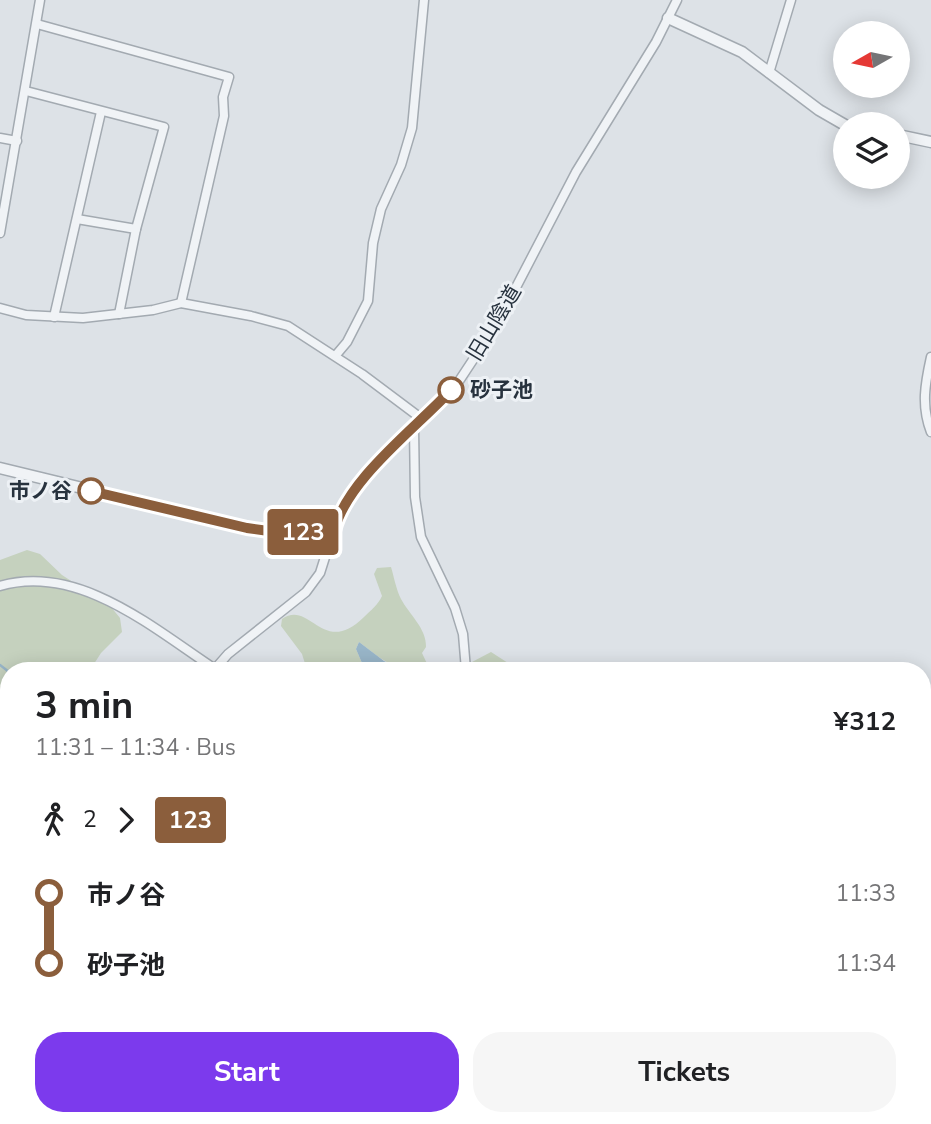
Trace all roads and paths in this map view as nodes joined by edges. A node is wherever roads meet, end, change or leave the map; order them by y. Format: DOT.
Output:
graph roads {
  1 [pos="40,0"];
  2 [pos="424,0"];
  3 [pos="677,0"];
  4 [pos="791,0"];
  5 [pos="668,18"];
  6 [pos="37,24"];
  7 [pos="769,73"];
  8 [pos="26,91"];
  9 [pos="101,111"];
  10 [pos="833,118"];
  11 [pos="0,138"];
  12 [pos="910,138"];
  13 [pos="17,141"];
  14 [pos="931,142"];
  15 [pos="77,219"];
  16 [pos="136,229"];
  17 [pos="0,233"];
  18 [pos="181,303"];
  19 [pos="0,307"];
  20 [pos="119,314"];
  21 [pos="54,317"];
  22 [pos="336,355"];
  23 [pos="931,357"];
  24 [pos="422,419"];
  25 [pos="414,427"];
  26 [pos="931,432"];
  27 [pos="0,468"];
  28 [pos="334,531"];
  29 [pos="0,586"];
  30 [pos="202,662"];
  31 [pos="221,662"];
  32 [pos="465,662"];
  1 -- 6 [label="street"];
  2 -- 22 [label="street"];
  3 -- 5 [label="street, 旧山陰道"];
  4 -- 7 [label="street"];
  5 -- 7 [label="street"];
  5 -- 24 [label="street, 旧山陰道"];
  6 -- 8 [label="street"];
  6 -- 18 [label="street"];
  7 -- 10 [label="street"];
  8 -- 9 [label="street"];
  8 -- 13 [label="street"];
  9 -- 15 [label="street"];
  9 -- 16 [label="street"];
  11 -- 13 [label="street"];
  12 -- 14 [label="street"];
  13 -- 17 [label="street"];
  15 -- 16 [label="street"];
  15 -- 21 [label="street"];
  16 -- 20 [label="street"];
  18 -- 20 [label="street"];
  18 -- 22 [label="street"];
  19 -- 21 [label="street"];
  20 -- 21 [label="street"];
  22 -- 24 [label="street"];
  23 -- 26 [label="street"];
  24 -- 25 [label="street, 旧山陰道"];
  25 -- 28 [label="street, 旧山陰道"];
  25 -- 32 [label="street"];
  27 -- 28 [label="street"];
  28 -- 31 [label="street, 旧山陰道"];
  29 -- 30 [label="street"];
}
